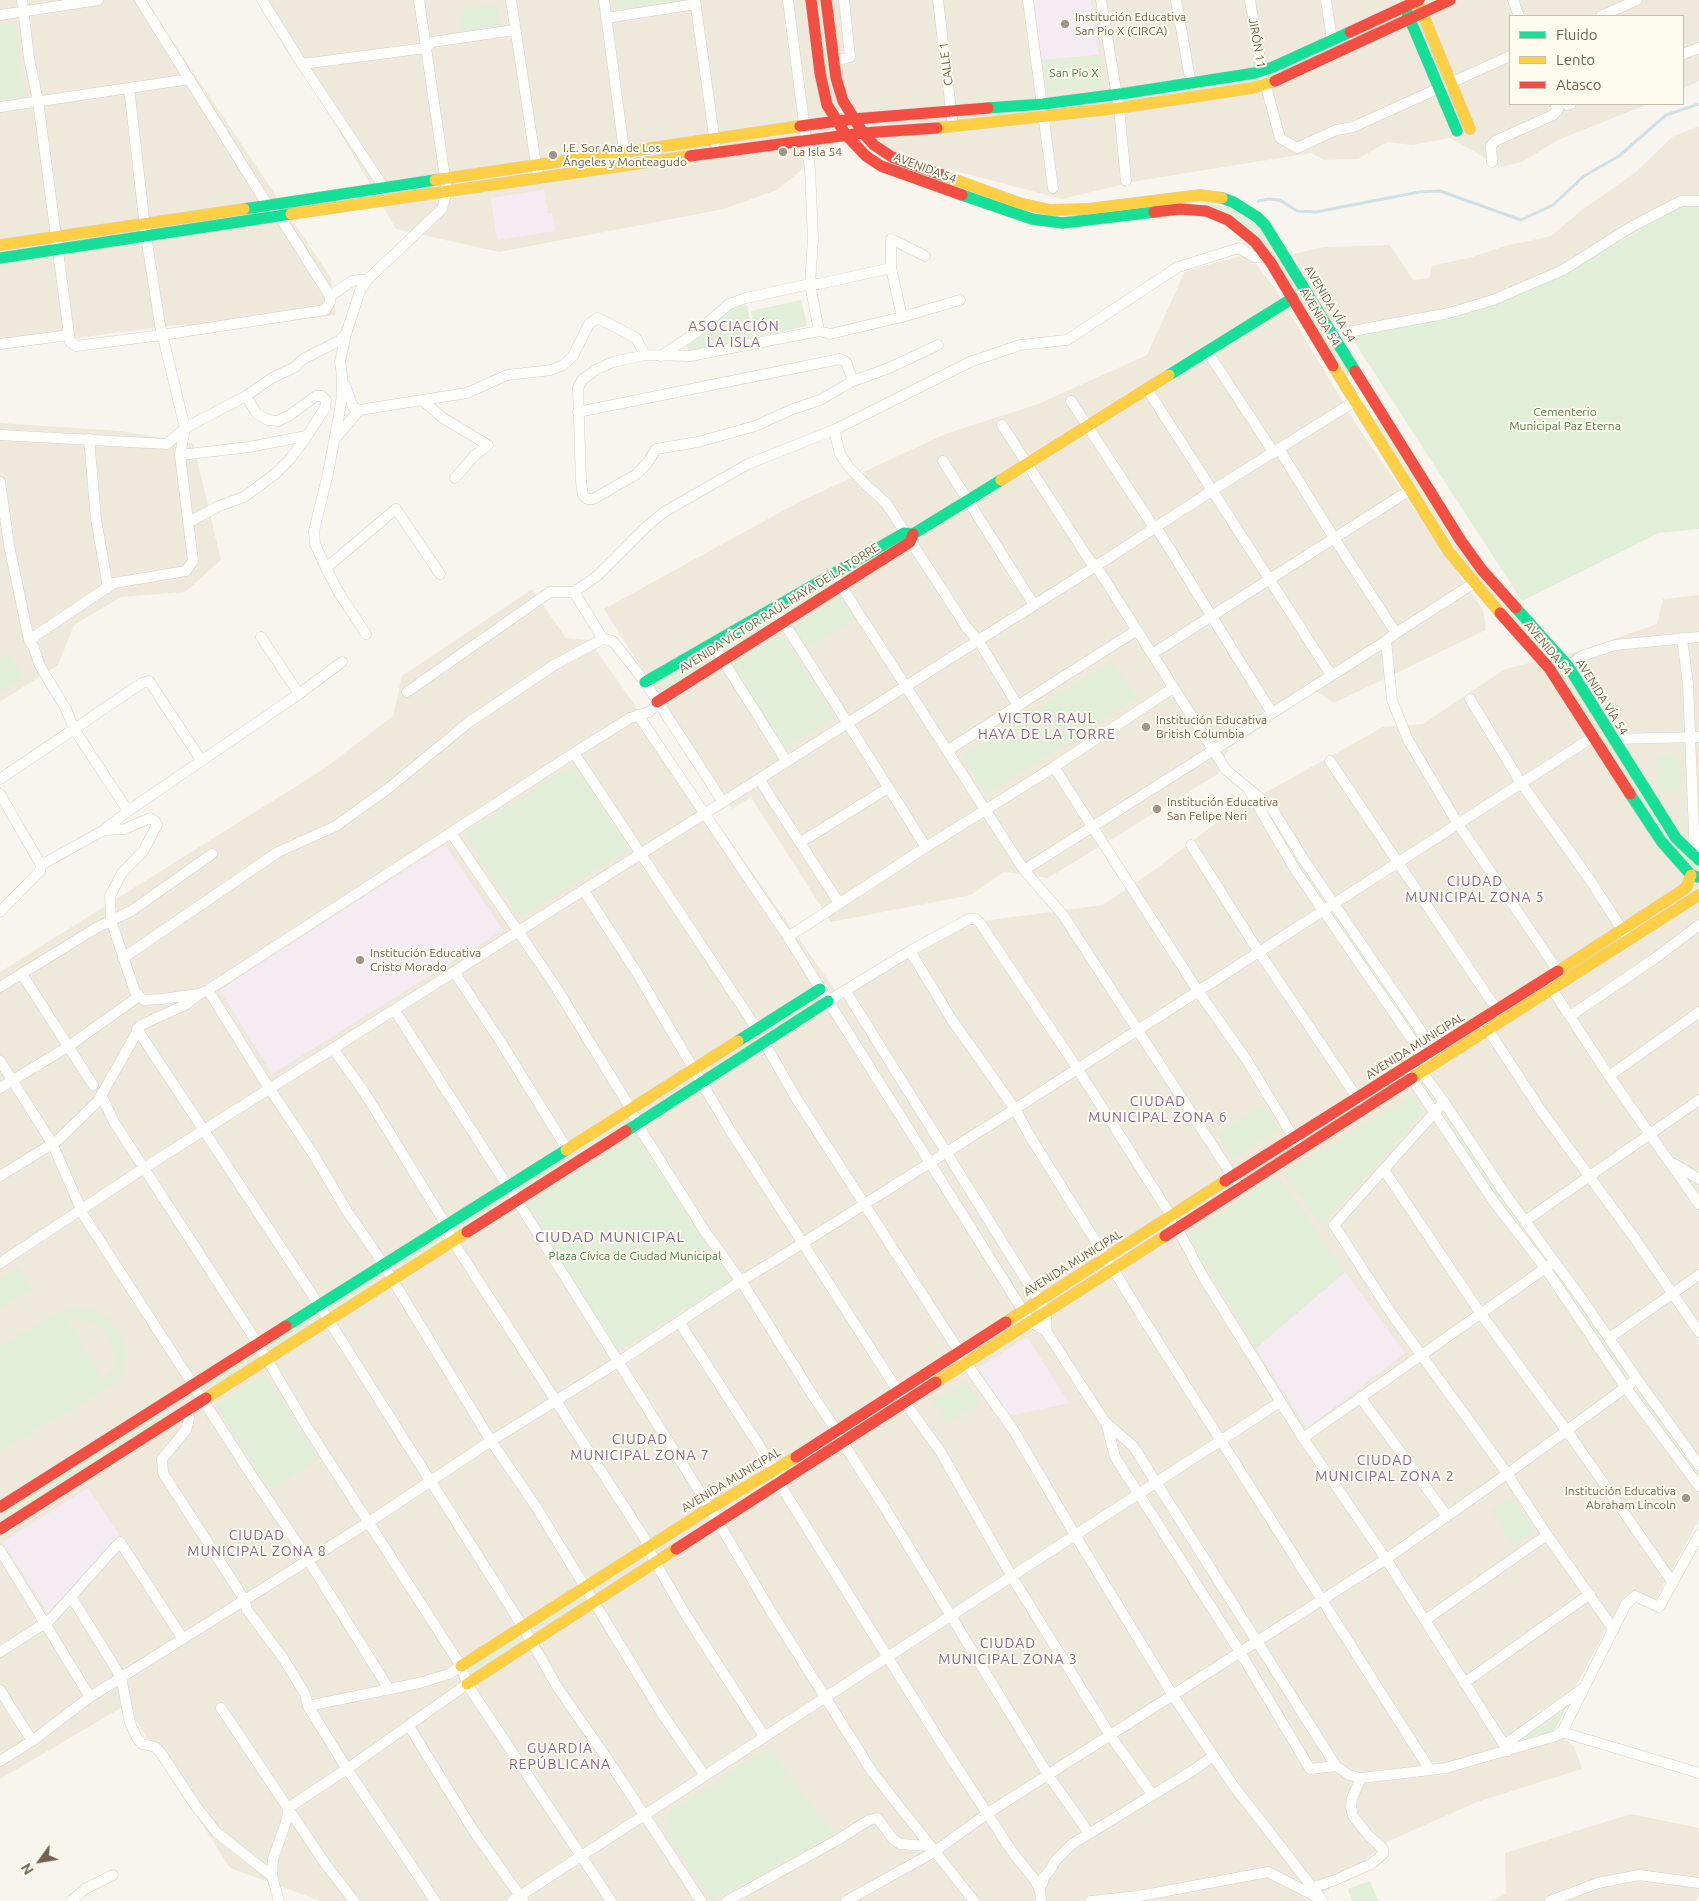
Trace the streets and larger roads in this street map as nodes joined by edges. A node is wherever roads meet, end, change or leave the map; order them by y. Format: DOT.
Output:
graph roads {
  1 [pos="22,0"];
  2 [pos="98,0"];
  3 [pos="140,0"];
  4 [pos="262,0"];
  5 [pos="419,0"];
  6 [pos="511,0"];
  7 [pos="604,0"];
  8 [pos="788,0"];
  9 [pos="812,0"];
  10 [pos="826,0"];
  11 [pos="844,0"];
  12 [pos="938,0"];
  13 [pos="1028,0"];
  14 [pos="1101,0"];
  15 [pos="1176,0"];
  16 [pos="1250,0"];
  17 [pos="1326,0"];
  18 [pos="1418,0"];
  19 [pos="1450,0"];
  20 [pos="1513,0"];
  21 [pos="1637,0"];
  22 [pos="696,2"];
  23 [pos="1404,3"];
  24 [pos="24,12"];
  25 [pos="1422,13"];
  26 [pos="1519,15"];
  27 [pos="1603,15"];
  28 [pos="0,16"];
  29 [pos="606,18"];
  30 [pos="1409,19"];
  31 [pos="514,30"];
  32 [pos="1332,40"];
  33 [pos="426,48"];
  34 [pos="1699,48"];
  35 [pos="1684,54"];
  36 [pos="1509,56"];
  37 [pos="834,61"];
  38 [pos="302,64"];
  39 [pos="1262,72"];
  40 [pos="190,79"];
  41 [pos="1450,83"];
  42 [pos="1191,84"];
  43 [pos="1266,85"];
  44 [pos="129,88"];
  45 [pos="1438,90"];
  46 [pos="1116,94"];
  47 [pos="1193,97"];
  48 [pos="38,101"];
  49 [pos="1043,104"];
  50 [pos="827,105"];
  51 [pos="1556,105"];
  52 [pos="0,107"];
  53 [pos="1118,108"];
  54 [pos="952,112"];
  55 [pos="1044,117"];
  56 [pos="854,119"];
  57 [pos="837,122"];
  58 [pos="803,126"];
  59 [pos="953,127"];
  60 [pos="1470,129"];
  61 [pos="1456,131"];
  62 [pos="864,133"];
  63 [pos="846,135"];
  64 [pos="714,138"];
  65 [pos="806,140"];
  66 [pos="624,152"];
  67 [pos="716,152"];
  68 [pos="1492,162"];
  69 [pos="536,165"];
  70 [pos="626,165"];
  71 [pos="538,177"];
  72 [pos="445,179"];
  73 [pos="1126,181"];
  74 [pos="384,187"];
  75 [pos="1052,188"];
  76 [pos="447,191"];
  77 [pos="389,200"];
  78 [pos="1699,201"];
  79 [pos="268,206"];
  80 [pos="280,217"];
  81 [pos="146,230"];
  82 [pos="56,237"];
  83 [pos="0,245"];
  84 [pos="58,250"];
  85 [pos="926,256"];
  86 [pos="1268,257"];
  87 [pos="0,258"];
  88 [pos="891,268"];
  89 [pos="368,279"];
  90 [pos="810,284"];
  91 [pos="330,296"];
  92 [pos="1293,298"];
  93 [pos="960,300"];
  94 [pos="902,317"];
  95 [pos="819,331"];
  96 [pos="346,334"];
  97 [pos="68,335"];
  98 [pos="162,335"];
  99 [pos="1334,337"];
  100 [pos="0,344"];
  101 [pos="938,345"];
  102 [pos="1207,351"];
  103 [pos="645,356"];
  104 [pos="660,356"];
  105 [pos="342,375"];
  106 [pos="854,381"];
  107 [pos="1147,389"];
  108 [pos="1368,393"];
  109 [pos="246,396"];
  110 [pos="422,400"];
  111 [pos="1071,401"];
  112 [pos="1354,401"];
  113 [pos="359,410"];
  114 [pos="578,412"];
  115 [pos="1002,425"];
  116 [pos="1088,427"];
  117 [pos="185,428"];
  118 [pos="834,430"];
  119 [pos="0,435"];
  120 [pos="306,436"];
  121 [pos="89,439"];
  122 [pos="334,440"];
  123 [pos="1276,451"];
  124 [pos="180,455"];
  125 [pos="943,461"];
  126 [pos="1028,464"];
  127 [pos="455,478"];
  128 [pos="0,482"];
  129 [pos="1213,490"];
  130 [pos="1410,490"];
  131 [pos="966,501"];
  132 [pos="189,522"];
  133 [pos="1156,527"];
  134 [pos="909,536"];
  135 [pos="1334,538"];
  136 [pos="1096,566"];
  137 [pos="326,568"];
  138 [pos="440,574"];
  139 [pos="833,574"];
  140 [pos="1270,579"];
  141 [pos="1474,583"];
  142 [pos="841,585"];
  143 [pos="108,588"];
  144 [pos="574,592"];
  145 [pos="1034,605"];
  146 [pos="774,607"];
  147 [pos="1211,616"];
  148 [pos="783,622"];
  149 [pos="1137,630"];
  150 [pos="1396,633"];
  151 [pos="366,634"];
  152 [pos="261,637"];
  153 [pos="1699,637"];
  154 [pos="1682,638"];
  155 [pos="603,639"];
  156 [pos="29,640"];
  157 [pos="978,640"];
  158 [pos="1386,641"];
  159 [pos="712,643"];
  160 [pos="1152,654"];
  161 [pos="722,660"];
  162 [pos="342,662"];
  163 [pos="1568,666"];
  164 [pos="1332,674"];
  165 [pos="645,682"];
  166 [pos="907,686"];
  167 [pos="1173,688"];
  168 [pos="407,692"];
  169 [pos="299,694"];
  170 [pos="1470,699"];
  171 [pos="657,702"];
  172 [pos="1018,706"];
  173 [pos="1272,713"];
  174 [pos="638,715"];
  175 [pos="846,724"];
  176 [pos="74,729"];
  177 [pos="1593,737"];
  178 [pos="1694,738"];
  179 [pos="1613,740"];
  180 [pos="948,750"];
  181 [pos="1213,750"];
  182 [pos="574,753"];
  183 [pos="201,760"];
  184 [pos="1330,761"];
  185 [pos="787,762"];
  186 [pos="1054,767"];
  187 [pos="0,779"];
  188 [pos="759,779"];
  189 [pos="1521,783"];
  190 [pos="1247,787"];
  191 [pos="888,788"];
  192 [pos="0,794"];
  193 [pos="723,802"];
  194 [pos="986,810"];
  195 [pos="128,811"];
  196 [pos="706,814"];
  197 [pos="1458,824"];
  198 [pos="1093,826"];
  199 [pos="104,830"];
  200 [pos="451,833"];
  201 [pos="801,842"];
  202 [pos="1191,845"];
  203 [pos="926,847"];
  204 [pos="212,854"];
  205 [pos="642,854"];
  206 [pos="1697,859"];
  207 [pos="1398,862"];
  208 [pos="41,865"];
  209 [pos="1024,870"];
  210 [pos="1695,876"];
  211 [pos="584,891"];
  212 [pos="1699,895"];
  213 [pos="1334,902"];
  214 [pos="839,903"];
  215 [pos="1323,910"];
  216 [pos="0,912"];
  217 [pos="112,920"];
  218 [pos="1699,925"];
  219 [pos="1622,930"];
  220 [pos="518,931"];
  221 [pos="788,937"];
  222 [pos="1630,941"];
  223 [pos="910,951"];
  224 [pos="1259,952"];
  225 [pos="123,958"];
  226 [pos="1558,971"];
  227 [pos="455,973"];
  228 [pos="22,974"];
  229 [pos="0,987"];
  230 [pos="820,989"];
  231 [pos="1552,989"];
  232 [pos="846,990"];
  233 [pos="1198,991"];
  234 [pos="203,992"];
  235 [pos="139,996"];
  236 [pos="828,1001"];
  237 [pos="1497,1009"];
  238 [pos="395,1011"];
  239 [pos="1699,1012"];
  240 [pos="1570,1016"];
  241 [pos="1482,1020"];
  242 [pos="1504,1020"];
  243 [pos="138,1029"];
  244 [pos="757,1029"];
  245 [pos="1138,1030"];
  246 [pos="1488,1030"];
  247 [pos="764,1042"];
  248 [pos="69,1046"];
  249 [pos="334,1050"];
  250 [pos="1433,1050"];
  251 [pos="1440,1060"];
  252 [pos="0,1061"];
  253 [pos="1414,1062"];
  254 [pos="695,1068"];
  255 [pos="1077,1068"];
  256 [pos="1421,1073"];
  257 [pos="1609,1076"];
  258 [pos="12,1080"];
  259 [pos="701,1082"];
  260 [pos="93,1085"];
  261 [pos="0,1088"];
  262 [pos="270,1090"];
  263 [pos="101,1095"];
  264 [pos="1358,1098"];
  265 [pos="1699,1100"];
  266 [pos="1444,1102"];
  267 [pos="631,1109"];
  268 [pos="1015,1109"];
  269 [pos="1365,1109"];
  270 [pos="1435,1111"];
  271 [pos="637,1124"];
  272 [pos="206,1131"];
  273 [pos="1651,1133"];
  274 [pos="1294,1139"];
  275 [pos="52,1143"];
  276 [pos="567,1149"];
  277 [pos="1301,1150"];
  278 [pos="947,1152"];
  279 [pos="1670,1160"];
  280 [pos="930,1163"];
  281 [pos="144,1168"];
  282 [pos="1384,1170"];
  283 [pos="0,1176"];
  284 [pos="1232,1176"];
  285 [pos="1590,1177"];
  286 [pos="1699,1178"];
  287 [pos="507,1187"];
  288 [pos="1240,1188"];
  289 [pos="517,1200"];
  290 [pos="865,1204"];
  291 [pos="1699,1204"];
  292 [pos="82,1210"];
  293 [pos="1171,1216"];
  294 [pos="1525,1221"];
  295 [pos="446,1225"];
  296 [pos="1178,1229"];
  297 [pos="452,1240"];
  298 [pos="803,1243"];
  299 [pos="1106,1258"];
  300 [pos="1555,1262"];
  301 [pos="0,1263"];
  302 [pos="383,1265"];
  303 [pos="1114,1269"];
  304 [pos="1546,1269"];
  305 [pos="1699,1275"];
  306 [pos="391,1279"];
  307 [pos="741,1281"];
  308 [pos="1673,1294"];
  309 [pos="1039,1300"];
  310 [pos="319,1305"];
  311 [pos="1023,1311"];
  312 [pos="1046,1312"];
  313 [pos="1481,1314"];
  314 [pos="328,1320"];
  315 [pos="680,1322"];
  316 [pos="1030,1322"];
  317 [pos="1046,1331"];
  318 [pos="1699,1332"];
  319 [pos="1609,1338"];
  320 [pos="258,1344"];
  321 [pos="960,1351"];
  322 [pos="1420,1355"];
  323 [pos="266,1359"];
  324 [pos="618,1362"];
  325 [pos="967,1362"];
  326 [pos="1637,1379"];
  327 [pos="193,1384"];
  328 [pos="1626,1388"];
  329 [pos="898,1391"];
  330 [pos="1360,1397"];
  331 [pos="203,1399"];
  332 [pos="555,1401"];
  333 [pos="905,1402"];
  334 [pos="1280,1402"];
  335 [pos="187,1409"];
  336 [pos="1105,1422"];
  337 [pos="838,1430"];
  338 [pos="1566,1431"];
  339 [pos="1303,1438"];
  340 [pos="491,1441"];
  341 [pos="1221,1441"];
  342 [pos="842,1443"];
  343 [pos="1699,1465"];
  344 [pos="776,1470"];
  345 [pos="1507,1474"];
  346 [pos="429,1481"];
  347 [pos="1157,1482"];
  348 [pos="779,1483"];
  349 [pos="1699,1486"];
  350 [pos="1138,1494"];
  351 [pos="0,1507"];
  352 [pos="709,1508"];
  353 [pos="1447,1516"];
  354 [pos="369,1522"];
  355 [pos="717,1522"];
  356 [pos="0,1529"];
  357 [pos="1074,1535"];
  358 [pos="1547,1535"];
  359 [pos="1699,1535"];
  360 [pos="649,1547"];
  361 [pos="0,1550"];
  362 [pos="307,1559"];
  363 [pos="1386,1559"];
  364 [pos="655,1562"];
  365 [pos="1012,1577"];
  366 [pos="1673,1584"];
  367 [pos="586,1588"];
  368 [pos="1590,1594"];
  369 [pos="72,1598"];
  370 [pos="1322,1598"];
  371 [pos="244,1599"];
  372 [pos="595,1603"];
  373 [pos="950,1616"];
  374 [pos="1425,1620"];
  375 [pos="45,1624"];
  376 [pos="523,1627"];
  377 [pos="1614,1630"];
  378 [pos="183,1639"];
  379 [pos="1258,1640"];
  380 [pos="532,1643"];
  381 [pos="0,1652"];
  382 [pos="1240,1652"];
  383 [pos="887,1656"];
  384 [pos="461,1666"];
  385 [pos="121,1677"];
  386 [pos="467,1684"];
  387 [pos="1464,1684"];
  388 [pos="1583,1688"];
  389 [pos="389,1689"];
  390 [pos="0,1690"];
  391 [pos="1172,1694"];
  392 [pos="90,1697"];
  393 [pos="825,1697"];
  394 [pos="308,1706"];
  395 [pos="221,1708"];
  396 [pos="409,1726"];
  397 [pos="1562,1732"];
  398 [pos="1110,1735"];
  399 [pos="764,1736"];
  400 [pos="32,1741"];
  401 [pos="1506,1748"];
  402 [pos="1213,1756"];
  403 [pos="0,1761"];
  404 [pos="1336,1766"];
  405 [pos="347,1769"];
  406 [pos="1430,1770"];
  407 [pos="1699,1773"];
  408 [pos="1048,1775"];
  409 [pos="705,1776"];
  410 [pos="1361,1778"];
  411 [pos="1152,1794"];
  412 [pos="288,1808"];
  413 [pos="988,1813"];
  414 [pos="644,1815"];
  415 [pos="1089,1833"];
  416 [pos="932,1849"];
  417 [pos="582,1855"];
  418 [pos="113,1875"];
  419 [pos="272,1876"];
  420 [pos="1699,1883"];
  421 [pos="1312,1888"];
  422 [pos="1039,1889"];
  423 [pos="519,1899"];
  424 [pos="1322,1900"];
  425 [pos="71,1901"];
  426 [pos="279,1901"];
  427 [pos="354,1901"];
  428 [pos="434,1901"];
  429 [pos="611,1901"];
  430 [pos="701,1901"];
  431 [pos="726,1901"];
  432 [pos="846,1901"];
  433 [pos="974,1901"];
  434 [pos="1041,1901"];
  435 [pos="1091,1901"];
  436 [pos="1550,1901"];
  1 -- 24 [label="street"];
  2 -- 24 [label="street"];
  3 -- 40 [label="street"];
  4 -- 38 [label="street"];
  5 -- 33 [label="street"];
  6 -- 31 [label="street"];
  7 -- 29 [label="street"];
  8 -- 58 [label="street"];
  9 -- 50 [label="street, AVENIDA 54"];
  10 -- 37 [label="street, AVENIDA VÍA 54"];
  11 -- 37 [label="street"];
  12 -- 54 [label="street, CALLE 1"];
  13 -- 49 [label="street"];
  14 -- 46 [label="street"];
  15 -- 42 [label="street"];
  16 -- 39 [label="street, JIRÓN 11"];
  17 -- 32 [label="street"];
  18 -- 23 [label="street"];
  18 -- 25 [label="street"];
  19 -- 25 [label="street"];
  20 -- 26 [label="street"];
  21 -- 27 [label="street"];
  22 -- 29 [label="street"];
  22 -- 64 [label="street"];
  23 -- 30 [label="street"];
  23 -- 32 [label="street"];
  24 -- 28 [label="street"];
  24 -- 48 [label="street"];
  25 -- 30 [label="street"];
  25 -- 41 [label="street"];
  29 -- 66 [label="street"];
  30 -- 43 [label="street"];
  30 -- 45 [label="street"];
  31 -- 33 [label="street"];
  31 -- 69 [label="street"];
  32 -- 39 [label="street"];
  33 -- 38 [label="street"];
  33 -- 72 [label="street"];
  34 -- 35 [label="street"];
  36 -- 41 [label="street"];
  37 -- 56 [label="street, AVENIDA VÍA 54"];
  38 -- 74 [label="street"];
  39 -- 42 [label="street"];
  39 -- 43 [label="street, JIRÓN 11"];
  40 -- 44 [label="street"];
  40 -- 79 [label="street"];
  41 -- 45 [label="street"];
  41 -- 60 [label="street"];
  42 -- 46 [label="street"];
  42 -- 47 [label="street"];
  43 -- 45 [label="street, JIRÓN 11"];
  43 -- 47 [label="street"];
  44 -- 48 [label="street"];
  44 -- 81 [label="street"];
  45 -- 61 [label="street"];
  46 -- 49 [label="street"];
  46 -- 53 [label="street"];
  47 -- 53 [label="street"];
  48 -- 52 [label="street"];
  48 -- 82 [label="street"];
  49 -- 54 [label="street"];
  49 -- 55 [label="street"];
  50 -- 57 [label="street, AVENIDA 54"];
  50 -- 58 [label="street"];
  51 -- 68 [label="street"];
  53 -- 55 [label="street"];
  53 -- 73 [label="street"];
  54 -- 56 [label="street"];
  54 -- 59 [label="street, CALLE 1"];
  55 -- 59 [label="street"];
  55 -- 75 [label="street"];
  56 -- 57 [label="street"];
  56 -- 62 [label="street, AVENIDA VÍA 54"];
  57 -- 58 [label="street"];
  57 -- 63 [label="street, AVENIDA 54"];
  58 -- 64 [label="street"];
  58 -- 65 [label="street"];
  59 -- 62 [label="street"];
  60 -- 61 [label="street"];
  62 -- 63 [label="street"];
  62 -- 99 [label="street, AVENIDA VÍA 54"];
  63 -- 65 [label="street"];
  63 -- 86 [label="street, AVENIDA 54"];
  64 -- 66 [label="street"];
  64 -- 67 [label="street"];
  65 -- 67 [label="street"];
  65 -- 90 [label="street"];
  66 -- 69 [label="street"];
  66 -- 70 [label="street"];
  67 -- 70 [label="street"];
  69 -- 71 [label="street"];
  69 -- 72 [label="street"];
  70 -- 71 [label="street"];
  71 -- 76 [label="street"];
  72 -- 74 [label="street"];
  72 -- 76 [label="street"];
  74 -- 77 [label="street"];
  74 -- 79 [label="street"];
  76 -- 77 [label="street"];
  76 -- 89 [label="street"];
  77 -- 80 [label="street"];
  78 -- 99 [label="street"];
  79 -- 80 [label="street"];
  79 -- 81 [label="street"];
  80 -- 81 [label="street"];
  80 -- 91 [label="street"];
  81 -- 82 [label="street"];
  81 -- 84 [label="street"];
  81 -- 98 [label="street"];
  82 -- 83 [label="street"];
  82 -- 84 [label="street"];
  84 -- 87 [label="street"];
  84 -- 97 [label="street"];
  85 -- 88 [label="street"];
  86 -- 92 [label="street, AVENIDA 54"];
  86 -- 118 [label="street"];
  88 -- 90 [label="street"];
  88 -- 94 [label="street"];
  89 -- 91 [label="street"];
  89 -- 96 [label="street"];
  90 -- 95 [label="street"];
  90 -- 104 [label="street"];
  91 -- 98 [label="street"];
  92 -- 102 [label="street"];
  92 -- 112 [label="street, AVENIDA 54"];
  93 -- 94 [label="street"];
  94 -- 95 [label="street"];
  95 -- 104 [label="street"];
  96 -- 105 [label="street"];
  96 -- 109 [label="street"];
  97 -- 98 [label="street"];
  97 -- 100 [label="street"];
  98 -- 117 [label="street"];
  99 -- 108 [label="street, AVENIDA VÍA 54"];
  101 -- 106 [label="street"];
  102 -- 107 [label="street"];
  102 -- 123 [label="street"];
  103 -- 104 [label="street"];
  103 -- 110 [label="street"];
  103 -- 114 [label="street"];
  105 -- 113 [label="street"];
  105 -- 122 [label="street"];
  106 -- 114 [label="street"];
  106 -- 114 [label="street"];
  107 -- 116 [label="street"];
  107 -- 129 [label="street"];
  108 -- 112 [label="street"];
  108 -- 163 [label="street, AVENIDA VÍA 54"];
  109 -- 117 [label="street"];
  109 -- 120 [label="street"];
  110 -- 113 [label="street"];
  110 -- 127 [label="street"];
  111 -- 116 [label="street"];
  112 -- 123 [label="street"];
  112 -- 130 [label="street, AVENIDA 54"];
  113 -- 122 [label="street"];
  115 -- 126 [label="street"];
  116 -- 126 [label="street"];
  116 -- 133 [label="street"];
  117 -- 121 [label="street"];
  117 -- 124 [label="street"];
  118 -- 134 [label="street"];
  118 -- 144 [label="street"];
  119 -- 121 [label="street"];
  120 -- 124 [label="street"];
  120 -- 132 [label="street"];
  121 -- 143 [label="street"];
  122 -- 137 [label="street"];
  123 -- 129 [label="street"];
  123 -- 135 [label="street"];
  124 -- 132 [label="street"];
  125 -- 131 [label="street"];
  126 -- 131 [label="street"];
  126 -- 136 [label="street"];
  128 -- 156 [label="street"];
  129 -- 133 [label="street"];
  129 -- 140 [label="street"];
  130 -- 135 [label="street"];
  130 -- 141 [label="street, AVENIDA 54"];
  131 -- 134 [label="street"];
  131 -- 145 [label="street"];
  132 -- 143 [label="street"];
  133 -- 136 [label="street"];
  133 -- 147 [label="street"];
  134 -- 139 [label="street, AVENIDA VÍCTOR RAÚL HAYA DE LA TORRE"];
  134 -- 142 [label="street, AVENIDA VÍCTOR RAÚL HAYA DE LA TORRE"];
  134 -- 157 [label="street"];
  135 -- 140 [label="street"];
  135 -- 150 [label="street"];
  136 -- 145 [label="street"];
  136 -- 149 [label="street"];
  137 -- 138 [label="street"];
  137 -- 151 [label="street"];
  139 -- 142 [label="street"];
  139 -- 146 [label="street, AVENIDA VÍCTOR RAÚL HAYA DE LA TORRE"];
  140 -- 147 [label="street"];
  140 -- 164 [label="street"];
  141 -- 150 [label="street"];
  141 -- 177 [label="street, AVENIDA 54"];
  142 -- 148 [label="street, AVENIDA VÍCTOR RAÚL HAYA DE LA TORRE"];
  142 -- 166 [label="street"];
  143 -- 156 [label="street"];
  144 -- 155 [label="street"];
  144 -- 168 [label="street"];
  145 -- 157 [label="street"];
  146 -- 148 [label="street"];
  146 -- 159 [label="street, AVENIDA VÍCTOR RAÚL HAYA DE LA TORRE"];
  147 -- 160 [label="street"];
  147 -- 173 [label="street"];
  148 -- 161 [label="street, AVENIDA VÍCTOR RAÚL HAYA DE LA TORRE"];
  148 -- 175 [label="street"];
  149 -- 160 [label="street"];
  149 -- 172 [label="street"];
  150 -- 158 [label="street"];
  152 -- 169 [label="street"];
  153 -- 154 [label="street"];
  154 -- 163 [label="street"];
  154 -- 178 [label="street"];
  155 -- 165 [label="street"];
  155 -- 225 [label="street"];
  156 -- 176 [label="street"];
  157 -- 166 [label="street"];
  157 -- 172 [label="street"];
  158 -- 164 [label="street"];
  158 -- 197 [label="street"];
  159 -- 161 [label="street"];
  159 -- 165 [label="street, AVENIDA VÍCTOR RAÚL HAYA DE LA TORRE"];
  160 -- 167 [label="street"];
  161 -- 171 [label="street, AVENIDA VÍCTOR RAÚL HAYA DE LA TORRE"];
  161 -- 185 [label="street"];
  162 -- 169 [label="street"];
  163 -- 179 [label="street, AVENIDA VÍA 54"];
  164 -- 173 [label="street"];
  165 -- 171 [label="street"];
  166 -- 175 [label="street"];
  166 -- 180 [label="street"];
  167 -- 181 [label="street"];
  167 -- 186 [label="street"];
  169 -- 183 [label="street"];
  170 -- 189 [label="street"];
  171 -- 174 [label="street"];
  171 -- 193 [label="street"];
  172 -- 180 [label="street"];
  173 -- 181 [label="street"];
  174 -- 182 [label="street"];
  174 -- 196 [label="street"];
  175 -- 185 [label="street"];
  175 -- 191 [label="street"];
  176 -- 183 [label="street"];
  176 -- 187 [label="street"];
  176 -- 195 [label="street"];
  177 -- 189 [label="street"];
  177 -- 210 [label="street, AVENIDA 54"];
  178 -- 179 [label="street"];
  178 -- 206 [label="street"];
  179 -- 206 [label="street, AVENIDA VÍA 54"];
  180 -- 194 [label="street"];
  181 -- 190 [label="street"];
  181 -- 198 [label="street"];
  182 -- 200 [label="street"];
  182 -- 205 [label="street"];
  183 -- 195 [label="street"];
  184 -- 207 [label="street"];
  185 -- 188 [label="street"];
  186 -- 194 [label="street"];
  186 -- 198 [label="street"];
  188 -- 193 [label="street"];
  188 -- 201 [label="street"];
  189 -- 197 [label="street"];
  189 -- 219 [label="street"];
  190 -- 213 [label="street"];
  190 -- 215 [label="street"];
  191 -- 201 [label="street"];
  191 -- 203 [label="street"];
  192 -- 208 [label="street"];
  193 -- 196 [label="street"];
  194 -- 203 [label="street"];
  194 -- 209 [label="street"];
  195 -- 199 [label="street"];
  196 -- 205 [label="street"];
  196 -- 221 [label="street"];
  197 -- 207 [label="street"];
  197 -- 226 [label="street"];
  198 -- 209 [label="street"];
  198 -- 233 [label="street"];
  199 -- 208 [label="street"];
  199 -- 217 [label="street"];
  200 -- 220 [label="street"];
  200 -- 234 [label="street"];
  201 -- 214 [label="street"];
  202 -- 224 [label="street"];
  203 -- 214 [label="street"];
  204 -- 217 [label="street"];
  205 -- 211 [label="street"];
  205 -- 244 [label="street"];
  207 -- 213 [label="street"];
  207 -- 237 [label="street"];
  208 -- 216 [label="street"];
  209 -- 245 [label="street"];
  210 -- 219 [label="street, AVENIDA MUNICIPAL"];
  211 -- 220 [label="street"];
  211 -- 254 [label="street"];
  212 -- 222 [label="street, AVENIDA MUNICIPAL"];
  213 -- 215 [label="street"];
  213 -- 250 [label="street"];
  214 -- 221 [label="street"];
  215 -- 224 [label="street"];
  215 -- 253 [label="street"];
  217 -- 225 [label="street"];
  217 -- 228 [label="street"];
  218 -- 240 [label="street"];
  219 -- 222 [label="street"];
  219 -- 226 [label="street, AVENIDA MUNICIPAL"];
  220 -- 227 [label="street"];
  220 -- 267 [label="street"];
  221 -- 230 [label="street"];
  222 -- 231 [label="street, AVENIDA MUNICIPAL"];
  223 -- 232 [label="street"];
  223 -- 255 [label="street"];
  223 -- 268 [label="street"];
  224 -- 233 [label="street"];
  224 -- 264 [label="street"];
  225 -- 235 [label="street"];
  226 -- 231 [label="street"];
  226 -- 237 [label="street, AVENIDA MUNICIPAL"];
  227 -- 238 [label="street"];
  227 -- 276 [label="street"];
  228 -- 229 [label="street"];
  228 -- 248 [label="street"];
  230 -- 236 [label="street"];
  230 -- 244 [label="street"];
  231 -- 240 [label="street"];
  231 -- 242 [label="street, AVENIDA MUNICIPAL"];
  232 -- 236 [label="street"];
  232 -- 278 [label="street"];
  233 -- 245 [label="street"];
  233 -- 274 [label="street"];
  234 -- 235 [label="street"];
  234 -- 243 [label="street"];
  234 -- 262 [label="street"];
  235 -- 248 [label="street"];
  236 -- 247 [label="street"];
  236 -- 280 [label="street"];
  237 -- 241 [label="street, AVENIDA MUNICIPAL"];
  237 -- 242 [label="street"];
  238 -- 249 [label="street"];
  238 -- 287 [label="street"];
  239 -- 257 [label="street"];
  240 -- 257 [label="street"];
  241 -- 246 [label="street"];
  241 -- 250 [label="street, AVENIDA MUNICIPAL"];
  242 -- 246 [label="street, AVENIDA MUNICIPAL"];
  243 -- 263 [label="street"];
  243 -- 272 [label="street"];
  244 -- 254 [label="street"];
  245 -- 255 [label="street"];
  245 -- 284 [label="street"];
  246 -- 251 [label="street, AVENIDA MUNICIPAL"];
  246 -- 285 [label="street"];
  247 -- 259 [label="street"];
  247 -- 290 [label="street"];
  248 -- 258 [label="street"];
  248 -- 260 [label="street"];
  249 -- 262 [label="street"];
  249 -- 295 [label="street"];
  250 -- 251 [label="street"];
  250 -- 253 [label="street, AVENIDA MUNICIPAL"];
  251 -- 256 [label="street, AVENIDA MUNICIPAL"];
  252 -- 258 [label="street"];
  253 -- 256 [label="street"];
  253 -- 256 [label="street"];
  253 -- 264 [label="street, AVENIDA MUNICIPAL"];
  254 -- 259 [label="street"];
  254 -- 267 [label="street"];
  255 -- 268 [label="street"];
  255 -- 293 [label="street"];
  256 -- 266 [label="street"];
  256 -- 269 [label="street, AVENIDA MUNICIPAL"];
  256 -- 270 [label="street"];
  257 -- 273 [label="street"];
  258 -- 261 [label="street"];
  258 -- 275 [label="street"];
  259 -- 271 [label="street"];
  259 -- 298 [label="street"];
  262 -- 272 [label="street"];
  262 -- 302 [label="street"];
  263 -- 275 [label="street"];
  263 -- 281 [label="street"];
  264 -- 269 [label="street"];
  264 -- 274 [label="street, AVENIDA MUNICIPAL"];
  265 -- 273 [label="street"];
  266 -- 270 [label="street"];
  266 -- 294 [label="street"];
  267 -- 271 [label="street"];
  267 -- 276 [label="street"];
  268 -- 278 [label="street"];
  268 -- 299 [label="street"];
  269 -- 277 [label="street, AVENIDA MUNICIPAL"];
  270 -- 282 [label="street"];
  270 -- 304 [label="street"];
  271 -- 289 [label="street"];
  271 -- 307 [label="street"];
  272 -- 281 [label="street"];
  272 -- 310 [label="street"];
  273 -- 279 [label="street"];
  273 -- 285 [label="street"];
  274 -- 277 [label="street"];
  274 -- 284 [label="street, AVENIDA MUNICIPAL"];
  275 -- 283 [label="street"];
  275 -- 292 [label="street"];
  276 -- 287 [label="street"];
  277 -- 288 [label="street, AVENIDA MUNICIPAL"];
  278 -- 280 [label="street"];
  278 -- 309 [label="street"];
  279 -- 286 [label="street"];
  279 -- 291 [label="street"];
  280 -- 290 [label="street"];
  280 -- 311 [label="street"];
  281 -- 292 [label="street"];
  281 -- 320 [label="street"];
  282 -- 313 [label="street"];
  282 -- 322 [label="street"];
  284 -- 288 [label="street"];
  284 -- 293 [label="street, AVENIDA MUNICIPAL"];
  285 -- 294 [label="street"];
  285 -- 308 [label="street"];
  287 -- 289 [label="street"];
  287 -- 295 [label="street"];
  288 -- 296 [label="street, AVENIDA MUNICIPAL"];
  289 -- 297 [label="street"];
  289 -- 324 [label="street"];
  290 -- 298 [label="street"];
  290 -- 321 [label="street"];
  292 -- 301 [label="street"];
  292 -- 327 [label="street"];
  293 -- 296 [label="street"];
  293 -- 299 [label="street, AVENIDA MUNICIPAL"];
  294 -- 300 [label="street"];
  295 -- 297 [label="street"];
  295 -- 302 [label="street"];
  296 -- 303 [label="street, AVENIDA MUNICIPAL"];
  296 -- 334 [label="street"];
  297 -- 306 [label="street"];
  297 -- 332 [label="street"];
  298 -- 307 [label="street"];
  298 -- 329 [label="street"];
  299 -- 303 [label="street"];
  299 -- 309 [label="street, AVENIDA MUNICIPAL"];
  300 -- 304 [label="street"];
  300 -- 319 [label="street"];
  302 -- 306 [label="street"];
  302 -- 310 [label="street"];
  303 -- 312 [label="street, AVENIDA MUNICIPAL"];
  303 -- 341 [label="street"];
  304 -- 313 [label="street"];
  304 -- 328 [label="street"];
  305 -- 308 [label="street"];
  306 -- 314 [label="street"];
  306 -- 340 [label="street"];
  307 -- 315 [label="street"];
  307 -- 337 [label="street"];
  308 -- 318 [label="street"];
  308 -- 319 [label="street"];
  309 -- 311 [label="street, AVENIDA MUNICIPAL"];
  309 -- 312 [label="street"];
  310 -- 314 [label="street"];
  310 -- 320 [label="street"];
  311 -- 316 [label="street"];
  311 -- 321 [label="street, AVENIDA MUNICIPAL"];
  312 -- 316 [label="street, AVENIDA MUNICIPAL"];
  312 -- 317 [label="street"];
  313 -- 322 [label="street"];
  313 -- 338 [label="street"];
  314 -- 323 [label="street"];
  314 -- 346 [label="street"];
  315 -- 324 [label="street"];
  315 -- 344 [label="street"];
  316 -- 317 [label="street"];
  316 -- 325 [label="street, AVENIDA MUNICIPAL"];
  317 -- 336 [label="street"];
  319 -- 326 [label="street"];
  320 -- 323 [label="street"];
  320 -- 327 [label="street"];
  321 -- 325 [label="street"];
  321 -- 329 [label="street, AVENIDA MUNICIPAL"];
  322 -- 330 [label="street"];
  322 -- 345 [label="street"];
  323 -- 331 [label="street"];
  323 -- 354 [label="street"];
  324 -- 332 [label="street"];
  324 -- 352 [label="street"];
  325 -- 333 [label="street, AVENIDA MUNICIPAL"];
  325 -- 357 [label="street"];
  326 -- 328 [label="street"];
  326 -- 343 [label="street"];
  327 -- 331 [label="street"];
  327 -- 351 [label="street"];
  328 -- 338 [label="street"];
  328 -- 349 [label="street"];
  329 -- 333 [label="street"];
  329 -- 337 [label="street, AVENIDA MUNICIPAL"];
  330 -- 339 [label="street"];
  330 -- 353 [label="street"];
  331 -- 335 [label="street"];
  331 -- 362 [label="street"];
  332 -- 340 [label="street"];
  332 -- 360 [label="street"];
  333 -- 342 [label="street, AVENIDA MUNICIPAL"];
  333 -- 365 [label="street"];
  334 -- 339 [label="street"];
  334 -- 341 [label="street"];
  335 -- 356 [label="street"];
  335 -- 371 [label="street"];
  336 -- 347 [label="street"];
  336 -- 350 [label="street"];
  337 -- 342 [label="street"];
  337 -- 344 [label="street, AVENIDA MUNICIPAL"];
  338 -- 345 [label="street"];
  338 -- 366 [label="street"];
  339 -- 363 [label="street"];
  340 -- 346 [label="street"];
  340 -- 367 [label="street"];
  341 -- 347 [label="street"];
  341 -- 370 [label="street"];
  342 -- 348 [label="street, AVENIDA MUNICIPAL"];
  342 -- 373 [label="street"];
  344 -- 348 [label="street"];
  344 -- 352 [label="street, AVENIDA MUNICIPAL"];
  345 -- 353 [label="street"];
  345 -- 358 [label="street"];
  346 -- 354 [label="street"];
  346 -- 376 [label="street"];
  347 -- 350 [label="street"];
  347 -- 379 [label="street"];
  348 -- 355 [label="street, AVENIDA MUNICIPAL"];
  348 -- 383 [label="street"];
  350 -- 357 [label="street"];
  350 -- 382 [label="street"];
  352 -- 355 [label="street"];
  352 -- 360 [label="street, AVENIDA MUNICIPAL"];
  353 -- 363 [label="street"];
  354 -- 362 [label="street"];
  354 -- 384 [label="street"];
  355 -- 364 [label="street, AVENIDA MUNICIPAL"];
  355 -- 393 [label="street"];
  357 -- 365 [label="street"];
  357 -- 391 [label="street"];
  358 -- 368 [label="street"];
  358 -- 374 [label="street"];
  359 -- 366 [label="street"];
  360 -- 364 [label="street"];
  360 -- 367 [label="street, AVENIDA MUNICIPAL"];
  361 -- 375 [label="street"];
  362 -- 371 [label="street"];
  362 -- 389 [label="street"];
  363 -- 370 [label="street"];
  363 -- 374 [label="street"];
  364 -- 372 [label="street, AVENIDA MUNICIPAL"];
  364 -- 399 [label="street"];
  365 -- 373 [label="street"];
  365 -- 398 [label="street"];
  366 -- 377 [label="street"];
  367 -- 372 [label="street"];
  367 -- 376 [label="street, AVENIDA MUNICIPAL"];
  368 -- 377 [label="street"];
  368 -- 387 [label="street"];
  369 -- 375 [label="street"];
  369 -- 378 [label="street"];
  369 -- 385 [label="street"];
  370 -- 379 [label="street"];
  370 -- 406 [label="street"];
  371 -- 378 [label="street"];
  371 -- 394 [label="street"];
  372 -- 380 [label="street, AVENIDA MUNICIPAL"];
  372 -- 409 [label="street"];
  373 -- 383 [label="street"];
  373 -- 408 [label="street"];
  374 -- 387 [label="street"];
  375 -- 381 [label="street"];
  375 -- 392 [label="street"];
  376 -- 380 [label="street"];
  376 -- 384 [label="street, AVENIDA MUNICIPAL"];
  377 -- 388 [label="street"];
  378 -- 385 [label="street"];
  379 -- 382 [label="street"];
  379 -- 404 [label="street"];
  380 -- 386 [label="street, AVENIDA MUNICIPAL"];
  380 -- 414 [label="street"];
  382 -- 391 [label="street"];
  382 -- 404 [label="street"];
  383 -- 393 [label="street"];
  383 -- 413 [label="street"];
  384 -- 386 [label="street"];
  384 -- 389 [label="street"];
  385 -- 392 [label="street"];
  385 -- 419 [label="street"];
  386 -- 396 [label="street"];
  386 -- 417 [label="street"];
  387 -- 401 [label="street"];
  388 -- 397 [label="street"];
  388 -- 401 [label="street"];
  389 -- 394 [label="street"];
  390 -- 400 [label="street"];
  391 -- 398 [label="street"];
  391 -- 402 [label="street"];
  392 -- 400 [label="street"];
  393 -- 399 [label="street"];
  393 -- 416 [label="street"];
  394 -- 405 [label="street"];
  395 -- 412 [label="street"];
  396 -- 405 [label="street"];
  396 -- 423 [label="street"];
  397 -- 401 [label="street"];
  397 -- 407 [label="street"];
  398 -- 408 [label="street"];
  398 -- 411 [label="street"];
  399 -- 409 [label="street"];
  400 -- 403 [label="street"];
  401 -- 406 [label="street"];
  402 -- 411 [label="street"];
  402 -- 421 [label="street"];
  404 -- 410 [label="street"];
  405 -- 412 [label="street"];
  405 -- 428 [label="street"];
  406 -- 410 [label="street"];
  408 -- 413 [label="street"];
  408 -- 415 [label="street"];
  409 -- 414 [label="street"];
  410 -- 421 [label="street"];
  411 -- 415 [label="street"];
  412 -- 419 [label="street"];
  412 -- 427 [label="street"];
  413 -- 416 [label="street"];
  413 -- 422 [label="street"];
  414 -- 417 [label="street"];
  414 -- 430 [label="street"];
  415 -- 422 [label="street"];
  416 -- 431 [label="street"];
  416 -- 432 [label="street"];
  416 -- 433 [label="street"];
  417 -- 423 [label="street"];
  417 -- 429 [label="street"];
  418 -- 425 [label="street"];
  419 -- 426 [label="street"];
  420 -- 436 [label="street"];
  421 -- 424 [label="street"];
  422 -- 434 [label="street"];
  424 -- 435 [label="street"];
}
